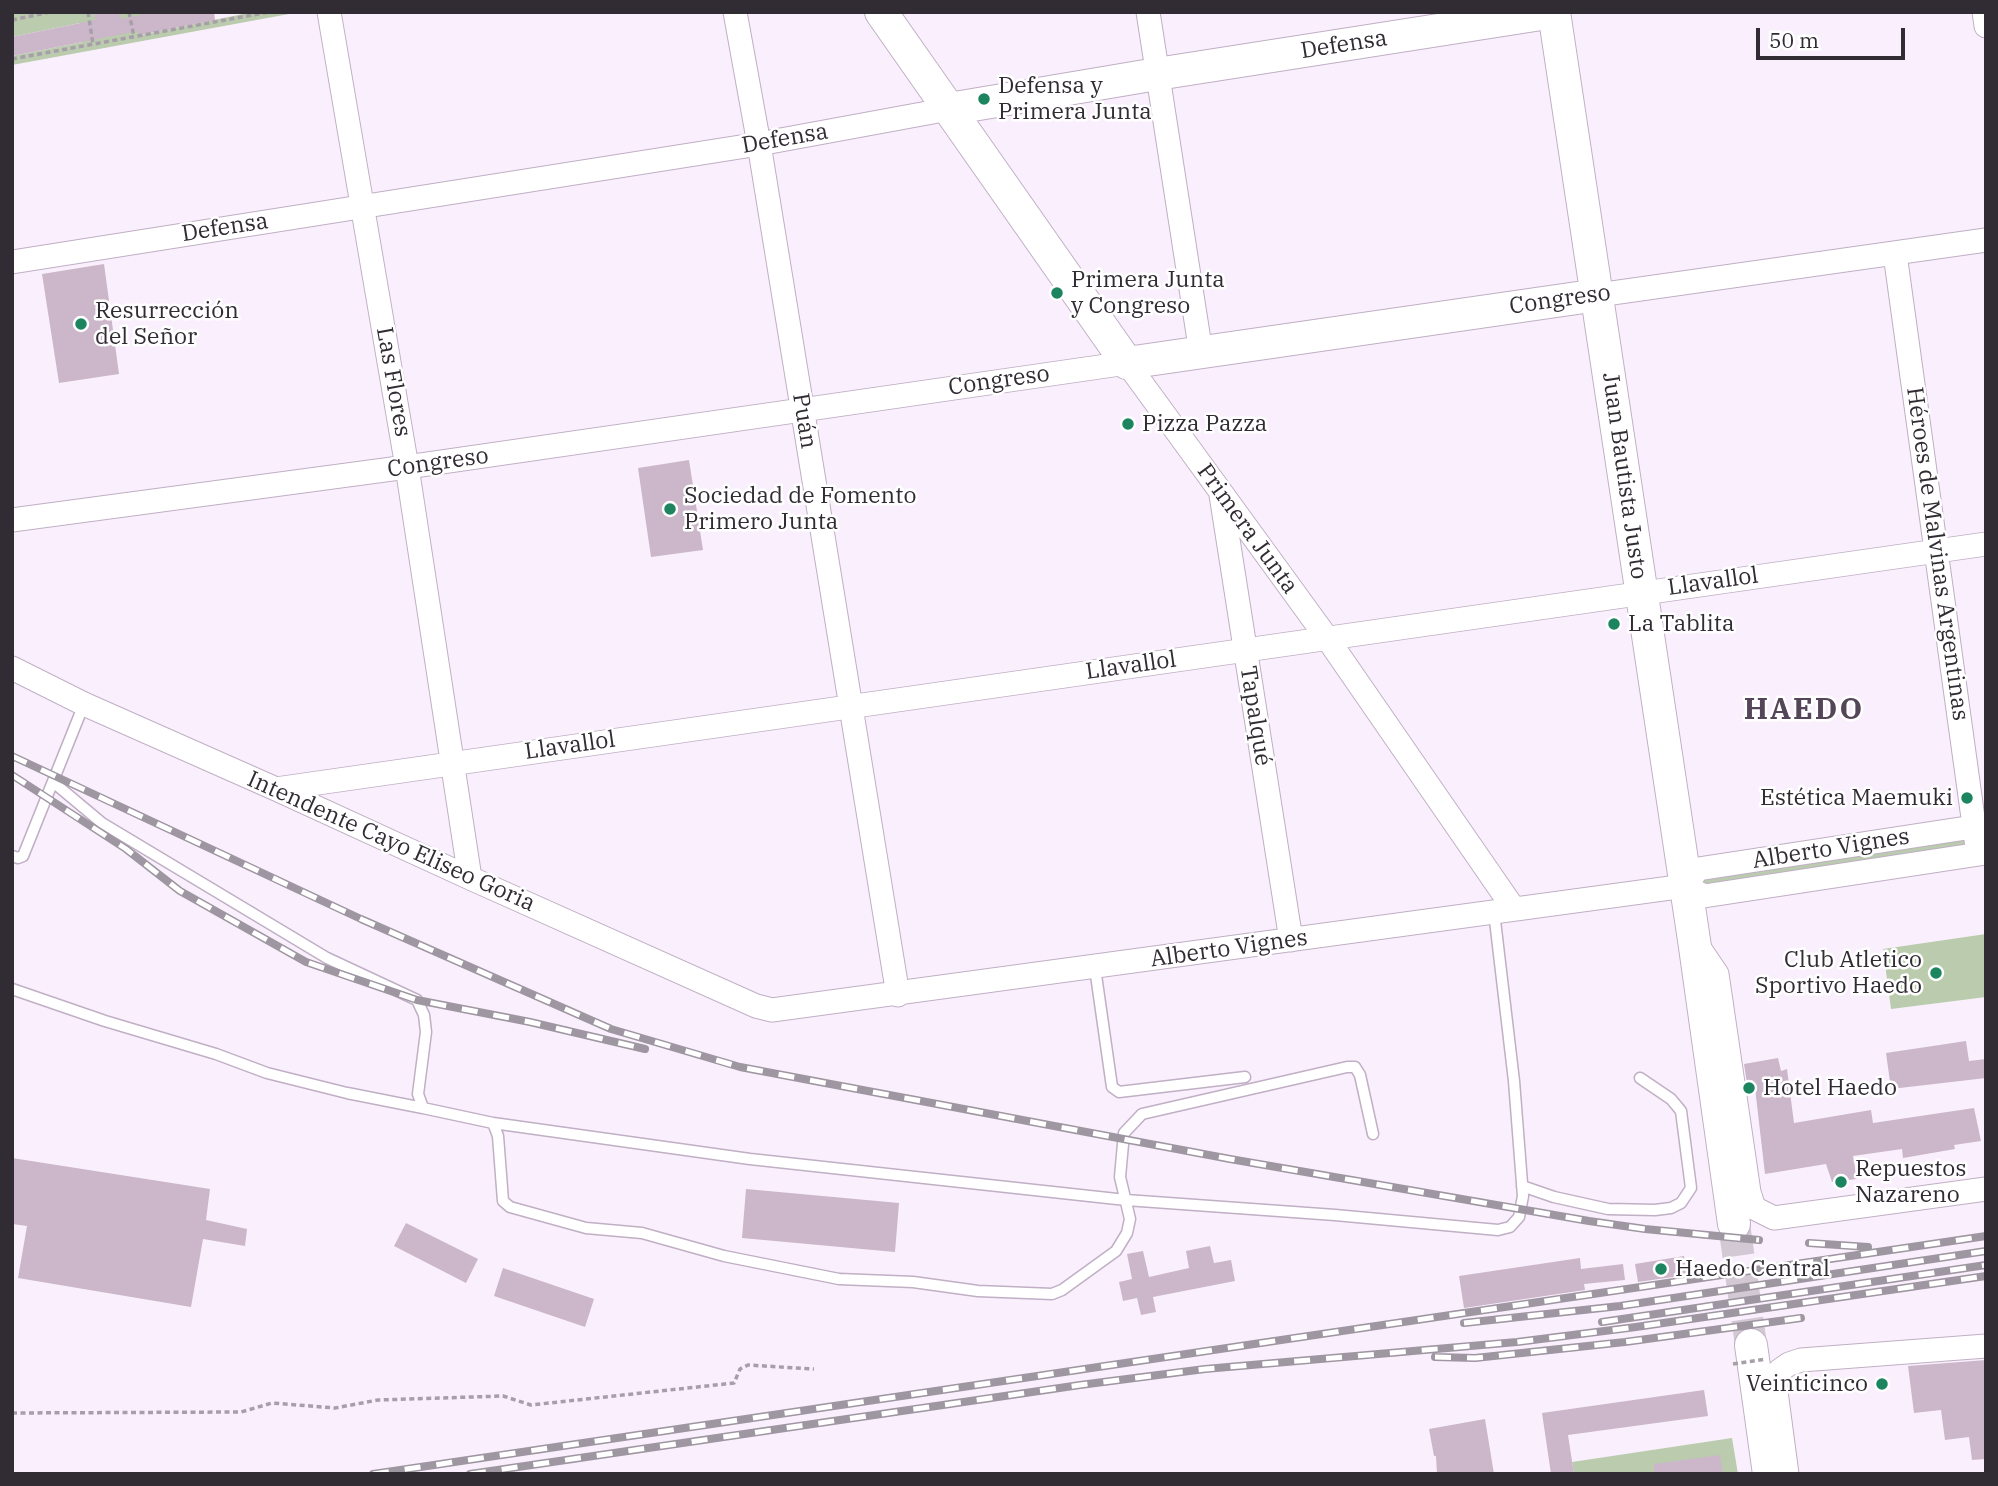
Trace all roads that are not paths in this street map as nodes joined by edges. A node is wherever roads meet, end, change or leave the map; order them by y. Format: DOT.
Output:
graph roads {
  1 [pos="329,12"];
  2 [pos="735,12"];
  3 [pos="881,12"];
  4 [pos="1148,12"];
  5 [pos="1555,12"];
  6 [pos="1983,12"];
  7 [pos="1986,26"];
  8 [pos="1157,74"];
  9 [pos="949,109"];
  10 [pos="759,144"];
  11 [pos="363,206"];
  12 [pos="1986,240"];
  13 [pos="1895,254"];
  14 [pos="12,262"];
  15 [pos="1598,295"];
  16 [pos="1201,353"];
  17 [pos="1127,363"];
  18 [pos="802,409"];
  19 [pos="407,467"];
  20 [pos="1220,492"];
  21 [pos="12,520"];
  22 [pos="1986,544"];
  23 [pos="1938,550"];
  24 [pos="1641,592"];
  25 [pos="1327,638"];
  26 [pos="1244,650"];
  27 [pos="12,668"];
  28 [pos="84,704"];
  29 [pos="852,705"];
  30 [pos="452,764"];
  31 [pos="53,782"];
  32 [pos="276,789"];
  33 [pos="1980,826"];
  34 [pos="1982,853"];
  35 [pos="12,856"];
  36 [pos="470,878"];
  37 [pos="1685,886"];
  38 [pos="1504,911"];
  39 [pos="1290,940"];
  40 [pos="1694,940"];
  41 [pos="1095,968"];
  42 [pos="12,989"];
  43 [pos="898,995"];
  44 [pos="772,1010"];
  45 [pos="1245,1077"];
  46 [pos="1640,1078"];
  47 [pos="423,1108"];
  48 [pos="493,1123"];
  49 [pos="1373,1134"];
  50 [pos="1522,1186"];
  51 [pos="1986,1189"];
  52 [pos="1126,1200"];
  53 [pos="1744,1216"];
  54 [pos="1986,1346"];
  55 [pos="1757,1360"];
  56 [pos="1769,1474"];
  57 [pos="1787,1474"];
  1 -- 11 [label="street, Las Flores"];
  2 -- 10 [label="street, Puán"];
  3 -- 9 [label="street, Primera Junta"];
  4 -- 8 [label="street"];
  5 -- 8 [label="street, Defensa"];
  5 -- 15 [label="street, Juan Bautista Justo"];
  6 -- 7 [label="street"];
  8 -- 9 [label="street, Defensa"];
  8 -- 16 [label="street"];
  9 -- 10 [label="street, Defensa"];
  9 -- 17 [label="street, Primera Junta"];
  10 -- 11 [label="street, Defensa"];
  10 -- 18 [label="street, Puán"];
  11 -- 14 [label="street, Defensa"];
  11 -- 19 [label="street, Las Flores"];
  12 -- 13 [label="street, Congreso"];
  13 -- 15 [label="street, Congreso"];
  13 -- 23 [label="street, Héroes de Malvinas Argentinas"];
  15 -- 16 [label="street, Congreso"];
  15 -- 24 [label="street, Juan Bautista Justo"];
  16 -- 17 [label="street, Congreso"];
  17 -- 18 [label="street, Congreso"];
  17 -- 20 [label="street, Primera Junta"];
  18 -- 19 [label="street, Congreso"];
  18 -- 29 [label="street, Puán"];
  19 -- 21 [label="street, Congreso"];
  19 -- 30 [label="street, Las Flores"];
  20 -- 25 [label="street, Primera Junta"];
  20 -- 26 [label="street, Tapalqué"];
  22 -- 23 [label="street, Llavallol"];
  23 -- 24 [label="street, Llavallol"];
  23 -- 33 [label="street, Héroes de Malvinas Argentinas"];
  24 -- 25 [label="street, Llavallol"];
  24 -- 37 [label="street, Juan Bautista Justo"];
  25 -- 26 [label="street, Llavallol"];
  25 -- 38 [label="street, Primera Junta"];
  26 -- 29 [label="street, Llavallol"];
  26 -- 39 [label="street, Tapalqué"];
  27 -- 28 [label="street, Intendente Cayo Eliseo Goria"];
  28 -- 31 [label="lane"];
  28 -- 32 [label="street, Intendente Cayo Eliseo Goria"];
  29 -- 30 [label="street, Llavallol"];
  29 -- 43 [label="street, Puán"];
  30 -- 32 [label="street, Llavallol"];
  30 -- 36 [label="street, Las Flores"];
  31 -- 35 [label="lane"];
  31 -- 47 [label="lane"];
  32 -- 36 [label="street, Intendente Cayo Eliseo Goria"];
  33 -- 34 [label="street, Héroes de Malvinas Argentinas"];
  33 -- 37 [label="street, Alberto Vignes"];
  34 -- 37 [label="street, Alberto Vignes"];
  36 -- 44 [label="street, Intendente Cayo Eliseo Goria"];
  37 -- 38 [label="street, Alberto Vignes"];
  37 -- 40 [label="street, Juan Bautista Justo"];
  38 -- 39 [label="street, Alberto Vignes"];
  38 -- 50 [label="lane"];
  39 -- 41 [label="street, Alberto Vignes"];
  40 -- 53 [label="street, Juan Bautista Justo"];
  40 -- 53 [label="street, Juan Bautista Justo"];
  41 -- 43 [label="street, Alberto Vignes"];
  41 -- 45 [label="lane"];
  42 -- 47 [label="lane"];
  43 -- 44 [label="street, Alberto Vignes"];
  46 -- 50 [label="lane"];
  47 -- 48 [label="lane"];
  48 -- 52 [label="lane"];
  48 -- 52 [label="lane"];
  49 -- 52 [label="lane"];
  50 -- 52 [label="lane"];
  51 -- 53 [label="street"];
  54 -- 55 [label="street"];
  55 -- 56 [label="street"];
  55 -- 57 [label="street"];
}
